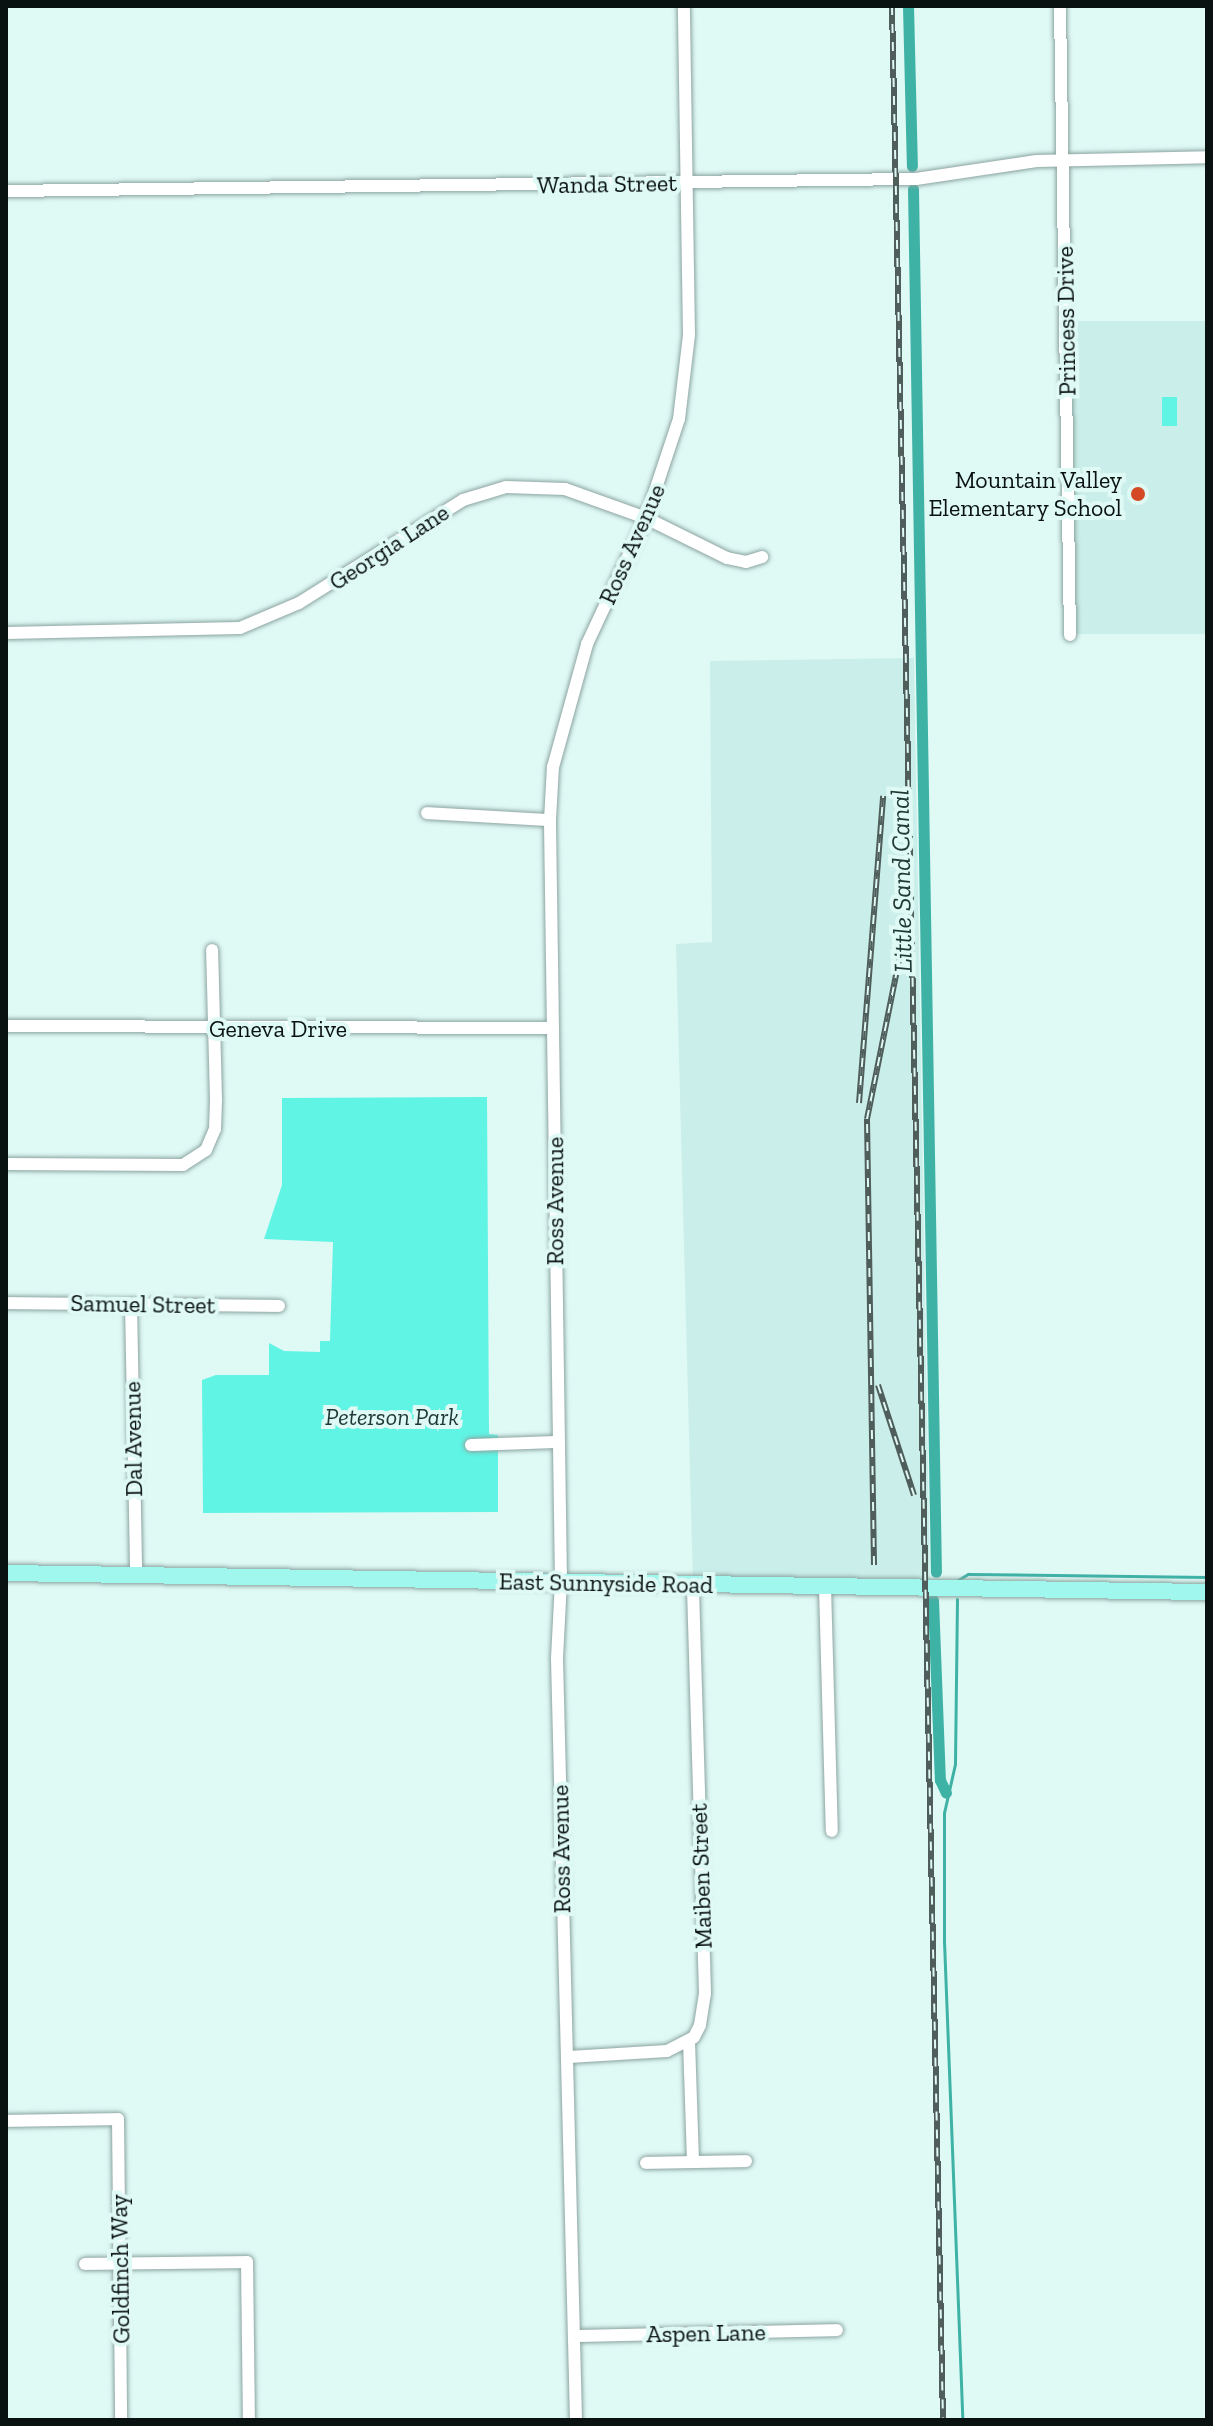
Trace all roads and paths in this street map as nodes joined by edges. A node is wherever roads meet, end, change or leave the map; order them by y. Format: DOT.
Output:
graph roads {
  1 [pos="684,6"];
  2 [pos="1060,6"];
  3 [pos="1207,157"];
  4 [pos="1063,162"];
  5 [pos="688,182"];
  6 [pos="6,191"];
  7 [pos="646,518"];
  8 [pos="762,557"];
  9 [pos="6,633"];
  10 [pos="1070,635"];
  11 [pos="427,813"];
  12 [pos="550,820"];
  13 [pos="212,950"];
  14 [pos="6,1026"];
  15 [pos="550,1028"];
  16 [pos="213,1029"];
  17 [pos="6,1164"];
  18 [pos="6,1303"];
  19 [pos="131,1304"];
  20 [pos="279,1306"];
  21 [pos="556,1442"];
  22 [pos="471,1445"];
  23 [pos="6,1573"];
  24 [pos="136,1575"];
  25 [pos="561,1582"];
  26 [pos="693,1585"];
  27 [pos="825,1587"];
  28 [pos="1207,1592"];
  29 [pos="832,1831"];
  30 [pos="689,2041"];
  31 [pos="569,2057"];
  32 [pos="6,2121"];
  33 [pos="693,2161"];
  34 [pos="746,2161"];
  35 [pos="646,2163"];
  36 [pos="85,2264"];
  37 [pos="120,2264"];
  38 [pos="837,2330"];
  39 [pos="574,2336"];
  40 [pos="121,2420"];
  41 [pos="249,2420"];
  42 [pos="576,2420"];
  1 -- 5 [label="street, Ross Avenue"];
  2 -- 4 [label="street, Princess Drive"];
  3 -- 4 [label="street, Wanda Street"];
  4 -- 5 [label="street, Wanda Street"];
  4 -- 10 [label="street, Princess Drive"];
  5 -- 6 [label="street, Wanda Street"];
  5 -- 7 [label="street, Ross Avenue"];
  7 -- 8 [label="street, Georgia Lane"];
  7 -- 9 [label="street, Georgia Lane"];
  7 -- 12 [label="street, Ross Avenue"];
  11 -- 12 [label="street"];
  12 -- 15 [label="street, Ross Avenue"];
  13 -- 16 [label="street"];
  14 -- 16 [label="street, Geneva Drive"];
  15 -- 16 [label="street, Geneva Drive"];
  15 -- 21 [label="street, Ross Avenue"];
  16 -- 17 [label="street"];
  18 -- 19 [label="street, Samuel Street"];
  19 -- 20 [label="street, Samuel Street"];
  19 -- 24 [label="street, Dal Avenue"];
  21 -- 22 [label="street"];
  21 -- 25 [label="street, Ross Avenue"];
  23 -- 24 [label="main road, East Sunnyside Road"];
  24 -- 25 [label="main road, East Sunnyside Road"];
  25 -- 26 [label="main road, East Sunnyside Road"];
  25 -- 31 [label="street, Ross Avenue"];
  26 -- 27 [label="main road, East Sunnyside Road"];
  26 -- 30 [label="street, Maiben Street"];
  27 -- 28 [label="main road, East Sunnyside Road"];
  27 -- 29 [label="street"];
  30 -- 31 [label="street"];
  30 -- 33 [label="street"];
  31 -- 39 [label="street, Ross Avenue"];
  32 -- 37 [label="street, Goldfinch Way"];
  33 -- 34 [label="street"];
  33 -- 35 [label="street"];
  36 -- 37 [label="street"];
  37 -- 40 [label="street, Goldfinch Way"];
  37 -- 41 [label="street"];
  38 -- 39 [label="street, Aspen Lane"];
  39 -- 42 [label="street, Ross Avenue"];
}
